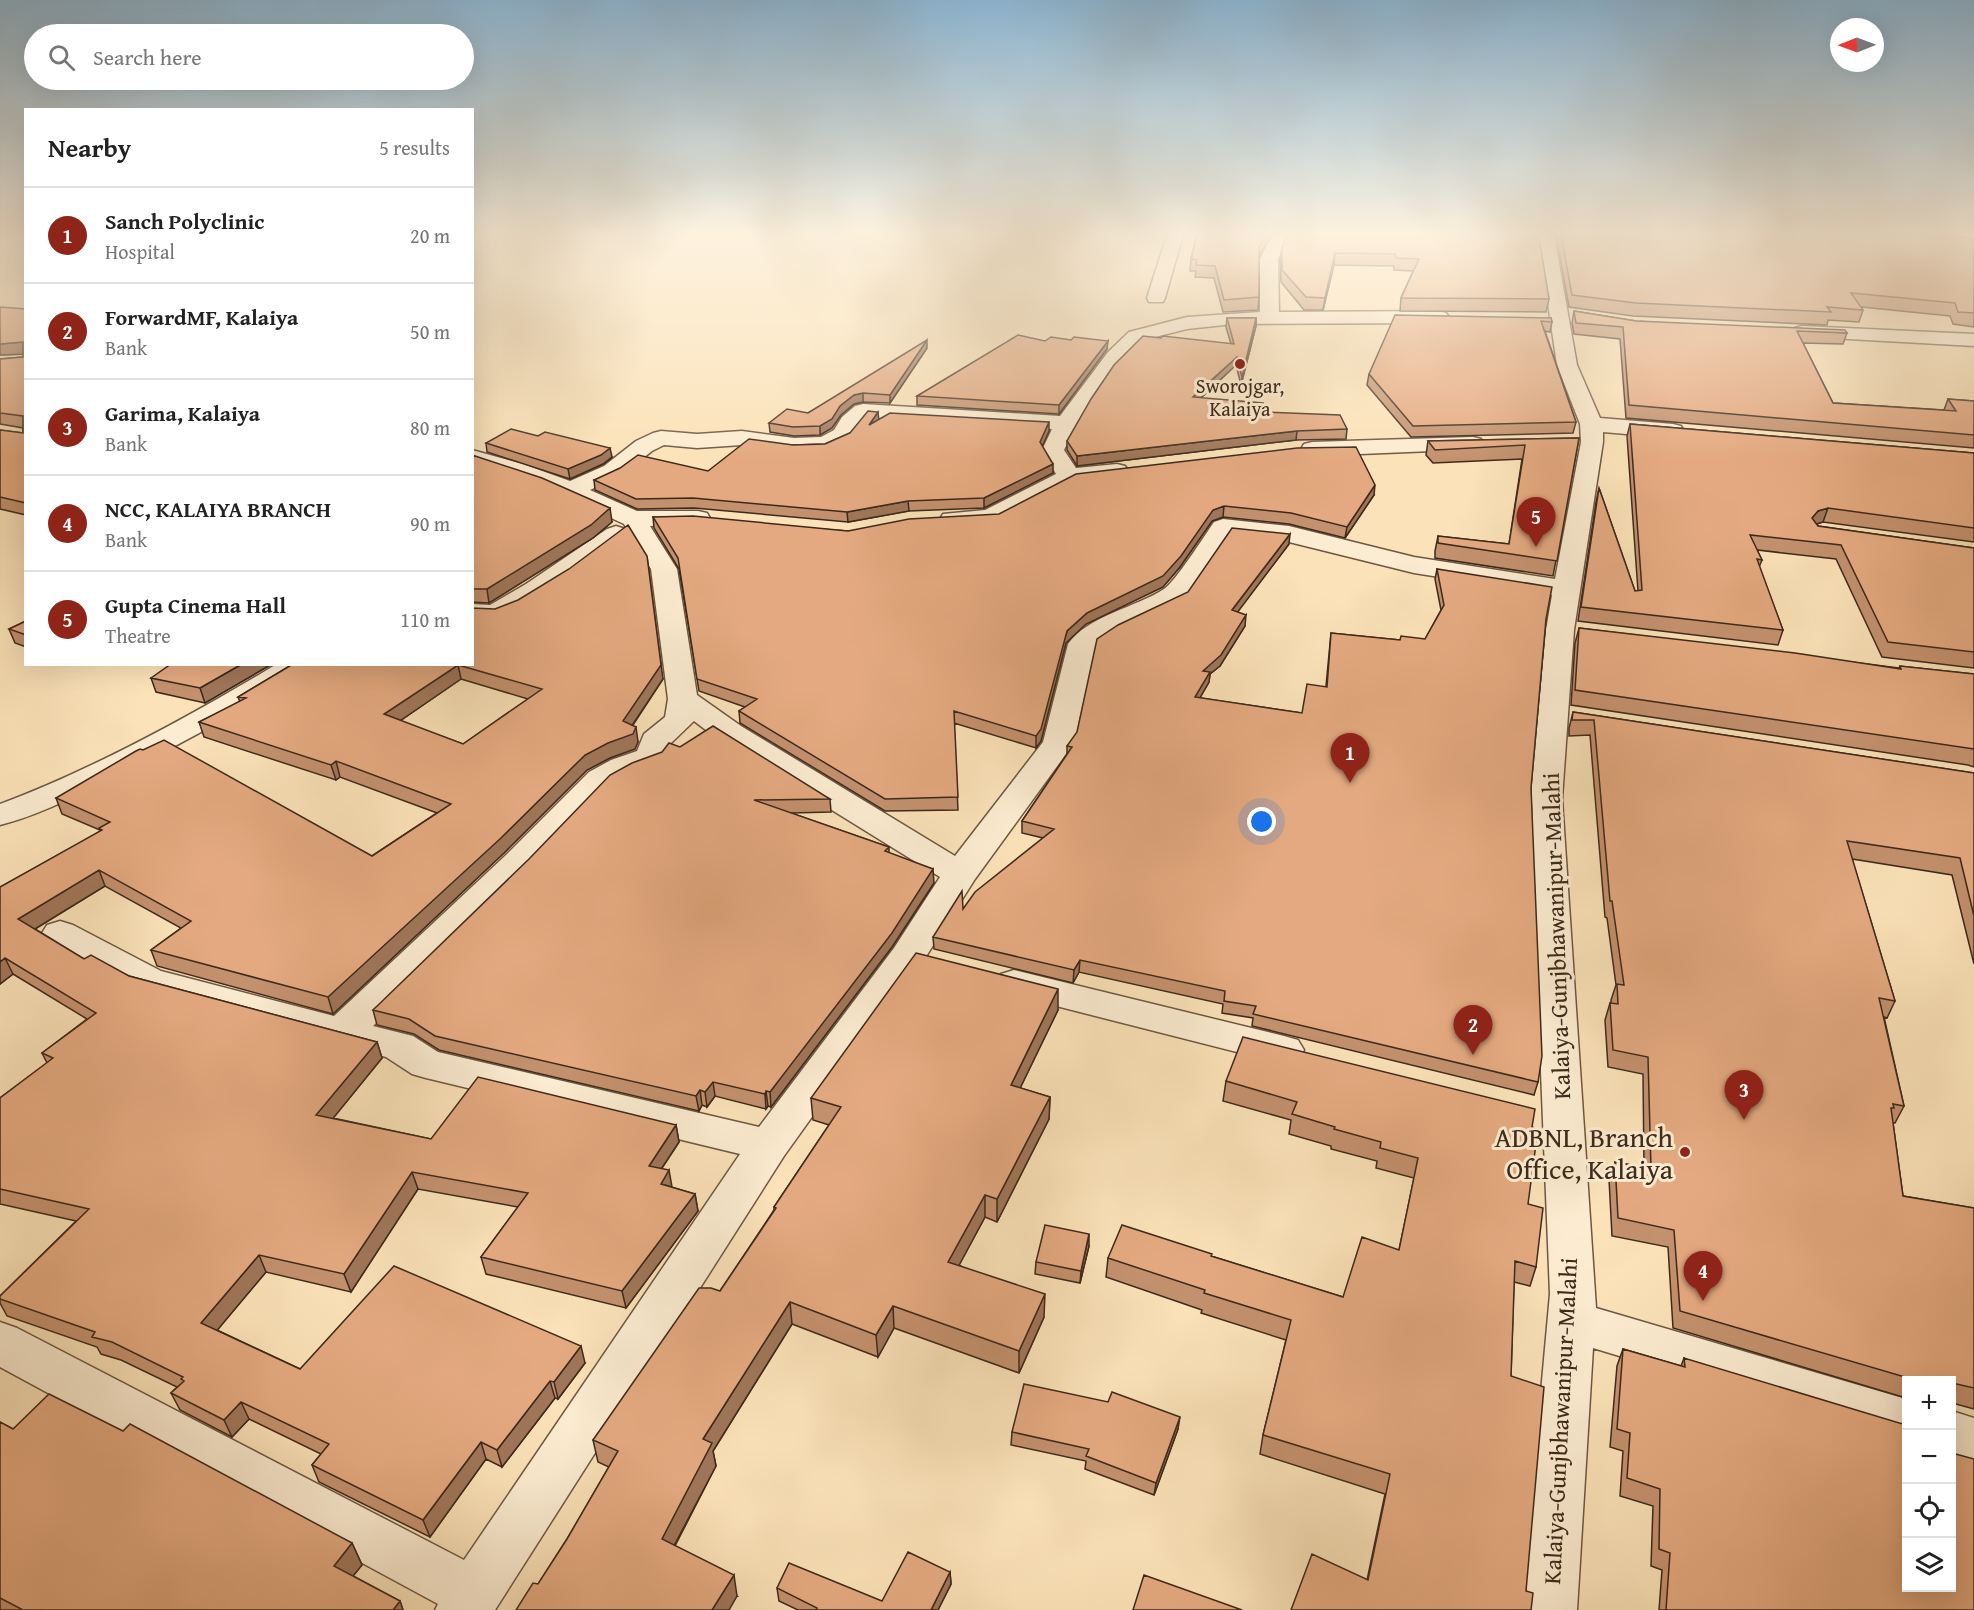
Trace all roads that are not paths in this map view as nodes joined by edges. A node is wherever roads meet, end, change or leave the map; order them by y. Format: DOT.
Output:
graph roads {
  1 [pos="1270,310"];
  2 [pos="1558,310"];
  3 [pos="1270,317"];
  4 [pos="1459,318"];
  5 [pos="1786,331"];
  6 [pos="1974,340"];
  7 [pos="1066,423"];
  8 [pos="1694,432"];
  9 [pos="1584,436"];
  10 [pos="1499,444"];
  11 [pos="1285,451"];
  12 [pos="474,458"];
  13 [pos="1134,469"];
  14 [pos="1069,476"];
  15 [pos="571,490"];
  16 [pos="633,519"];
  17 [pos="716,519"];
  18 [pos="932,519"];
  19 [pos="1566,588"];
  20 [pos="474,612"];
  21 [pos="295,666"];
  22 [pos="683,699"];
  23 [pos="0,815"];
  24 [pos="960,873"];
  25 [pos="60,933"];
  26 [pos="942,966"];
  27 [pos="342,1032"];
  28 [pos="1322,1060"];
  29 [pos="769,1145"];
  30 [pos="1571,1321"];
  31 [pos="0,1343"];
  32 [pos="1902,1420"];
  33 [pos="1956,1435"];
  34 [pos="1974,1441"];
  35 [pos="469,1602"];
  36 [pos="1549,1610"];
  1 -- 3 [label="street"];
  2 -- 9 [label="street"];
  3 -- 4 [label="street"];
  3 -- 7 [label="street"];
  5 -- 6 [label="street"];
  7 -- 14 [label="street"];
  7 -- 15 [label="street"];
  8 -- 9 [label="street"];
  9 -- 19 [label="street, Kalaiya-Gunjbhawanipur-Malahi"];
  10 -- 11 [label="street"];
  12 -- 15 [label="street"];
  13 -- 14 [label="street"];
  14 -- 18 [label="street"];
  15 -- 16 [label="street"];
  16 -- 17 [label="street"];
  16 -- 20 [label="street"];
  16 -- 22 [label="street"];
  19 -- 24 [label="street"];
  19 -- 30 [label="street, Kalaiya-Gunjbhawanipur-Malahi"];
  21 -- 23 [label="street"];
  22 -- 24 [label="street"];
  22 -- 27 [label="street"];
  24 -- 26 [label="street"];
  25 -- 27 [label="street"];
  26 -- 28 [label="street"];
  26 -- 29 [label="street"];
  27 -- 29 [label="street"];
  29 -- 35 [label="street"];
  30 -- 32 [label="street"];
  30 -- 36 [label="street, Kalaiya-Gunjbhawanipur-Malahi"];
  31 -- 35 [label="street"];
  33 -- 34 [label="street"];
}
